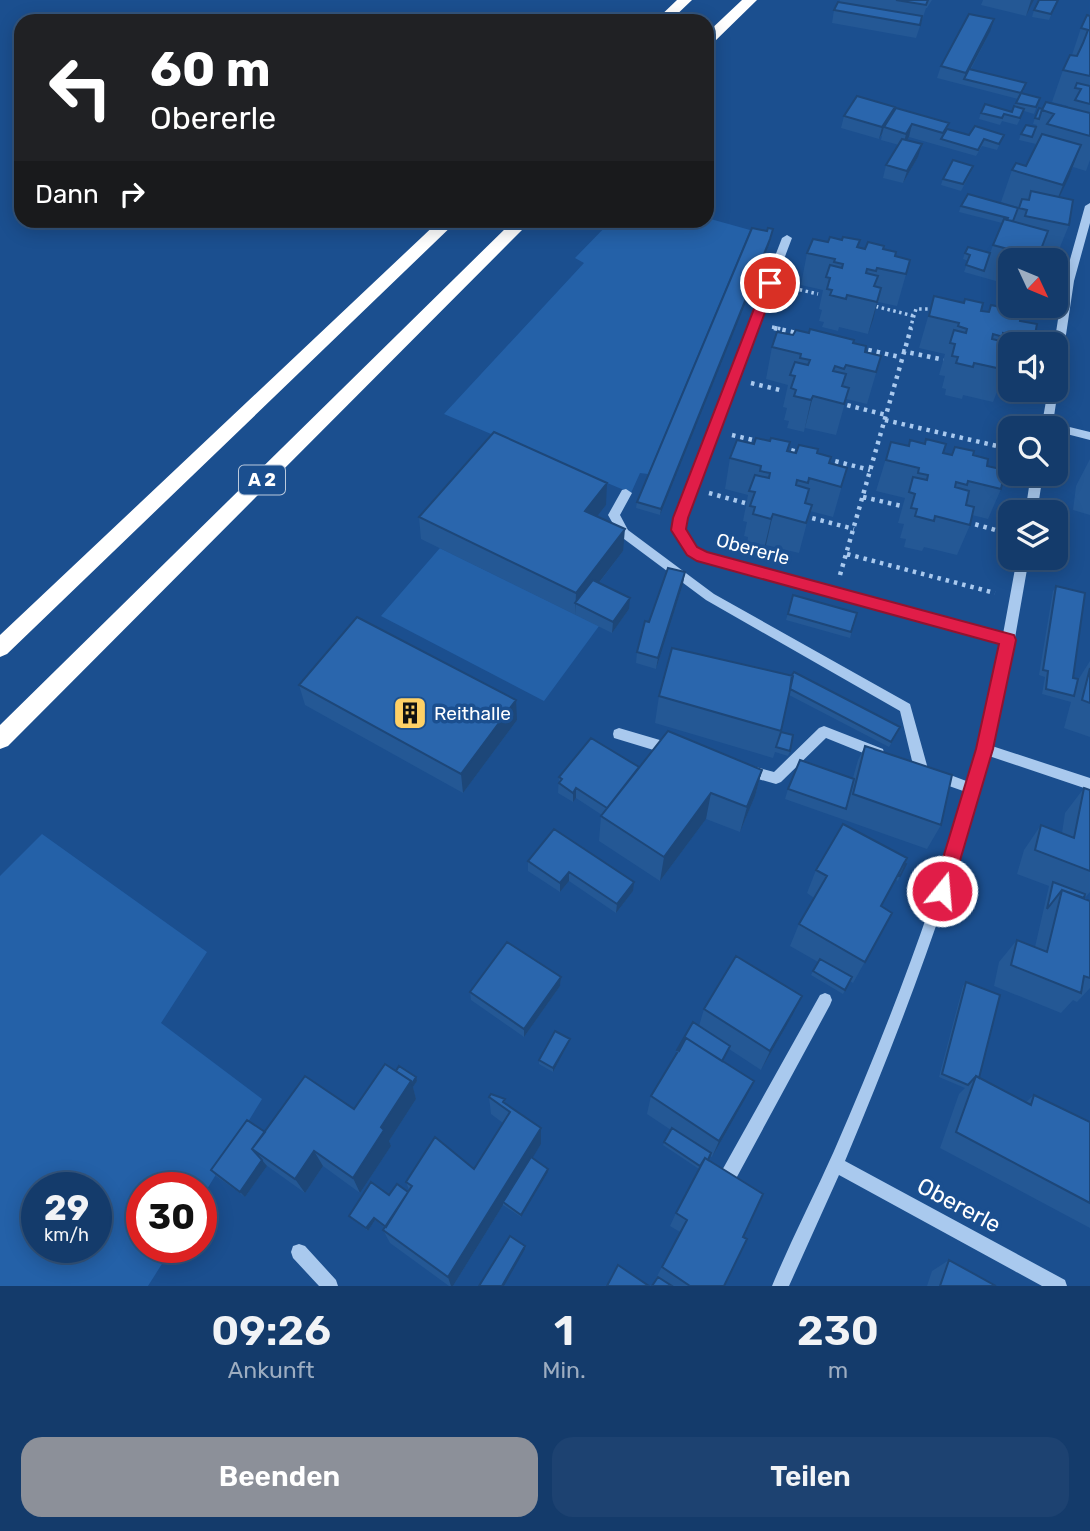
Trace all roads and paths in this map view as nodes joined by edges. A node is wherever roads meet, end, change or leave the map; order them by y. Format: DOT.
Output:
graph roads {
  1 [pos="685,0"];
  2 [pos="750,0"];
  3 [pos="670,14"];
  4 [pos="714,34"];
  5 [pos="1090,206"];
  6 [pos="442,228"];
  7 [pos="516,228"];
  8 [pos="788,238"];
  9 [pos="770,283"];
  10 [pos="818,294"];
  11 [pos="864,304"];
  12 [pos="938,310"];
  13 [pos="914,316"];
  14 [pos="754,323"];
  15 [pos="1061,332"];
  16 [pos="807,335"];
  17 [pos="847,345"];
  18 [pos="901,354"];
  19 [pos="956,363"];
  20 [pos="733,379"];
  21 [pos="785,391"];
  22 [pos="833,401"];
  23 [pos="885,418"];
  24 [pos="714,430"];
  25 [pos="1068,432"];
  26 [pos="1090,436"];
  27 [pos="766,444"];
  28 [pos="998,446"];
  29 [pos="779,447"];
  30 [pos="805,454"];
  31 [pos="818,457"];
  32 [pos="870,470"];
  33 [pos="691,489"];
  34 [pos="626,493"];
  35 [pos="863,497"];
  36 [pos="745,502"];
  37 [pos="916,509"];
  38 [pos="797,514"];
  39 [pos="964,522"];
  40 [pos="854,529"];
  41 [pos="998,531"];
  42 [pos="847,554"];
  43 [pos="1021,570"];
  44 [pos="834,593"];
  45 [pos="1016,598"];
  46 [pos="1008,640"];
  47 [pos="0,648"];
  48 [pos="620,734"];
  49 [pos="0,739"];
  50 [pos="984,749"];
  51 [pos="685,753"];
  52 [pos="909,765"];
  53 [pos="737,767"];
  54 [pos="1090,784"];
  55 [pos="973,789"];
  56 [pos="825,1000"];
  57 [pos="837,1165"];
  58 [pos="726,1180"];
  59 [pos="299,1252"];
  60 [pos="330,1286"];
  61 [pos="780,1286"];
  62 [pos="1059,1286"];
  1 -- 3 [label="highway"];
  2 -- 4 [label="highway"];
  5 -- 15 [label="street"];
  6 -- 47 [label="highway"];
  7 -- 49 [label="highway, A 2"];
  8 -- 9 [label="street, Obererle"];
  9 -- 10 [label="path"];
  9 -- 14 [label="street, Obererle"];
  11 -- 13 [label="path"];
  12 -- 13 [label="path"];
  13 -- 18 [label="path"];
  14 -- 16 [label="path"];
  14 -- 20 [label="street, Obererle"];
  17 -- 18 [label="path"];
  18 -- 19 [label="path"];
  18 -- 23 [label="path"];
  20 -- 21 [label="path"];
  20 -- 24 [label="street, Obererle"];
  22 -- 23 [label="path"];
  23 -- 28 [label="path"];
  23 -- 32 [label="path"];
  24 -- 27 [label="path"];
  24 -- 33 [label="street, Obererle"];
  25 -- 26 [label="street"];
  29 -- 30 [label="path"];
  31 -- 32 [label="path"];
  32 -- 35 [label="path"];
  33 -- 36 [label="path"];
  33 -- 44 [label="street, Obererle"];
  34 -- 52 [label="street"];
  35 -- 37 [label="path"];
  35 -- 40 [label="path"];
  38 -- 40 [label="path"];
  39 -- 41 [label="path"];
  40 -- 42 [label="path"];
  42 -- 44 [label="path"];
  42 -- 45 [label="path"];
  43 -- 45 [label="street"];
  44 -- 46 [label="street, Obererle"];
  45 -- 46 [label="street"];
  46 -- 50 [label="street"];
  48 -- 51 [label="street"];
  50 -- 54 [label="street"];
  50 -- 55 [label="street"];
  52 -- 53 [label="street"];
  52 -- 55 [label="street"];
  55 -- 57 [label="street"];
  56 -- 58 [label="street"];
  57 -- 61 [label="street"];
  57 -- 62 [label="street, Obererle"];
  59 -- 60 [label="street"];
}
